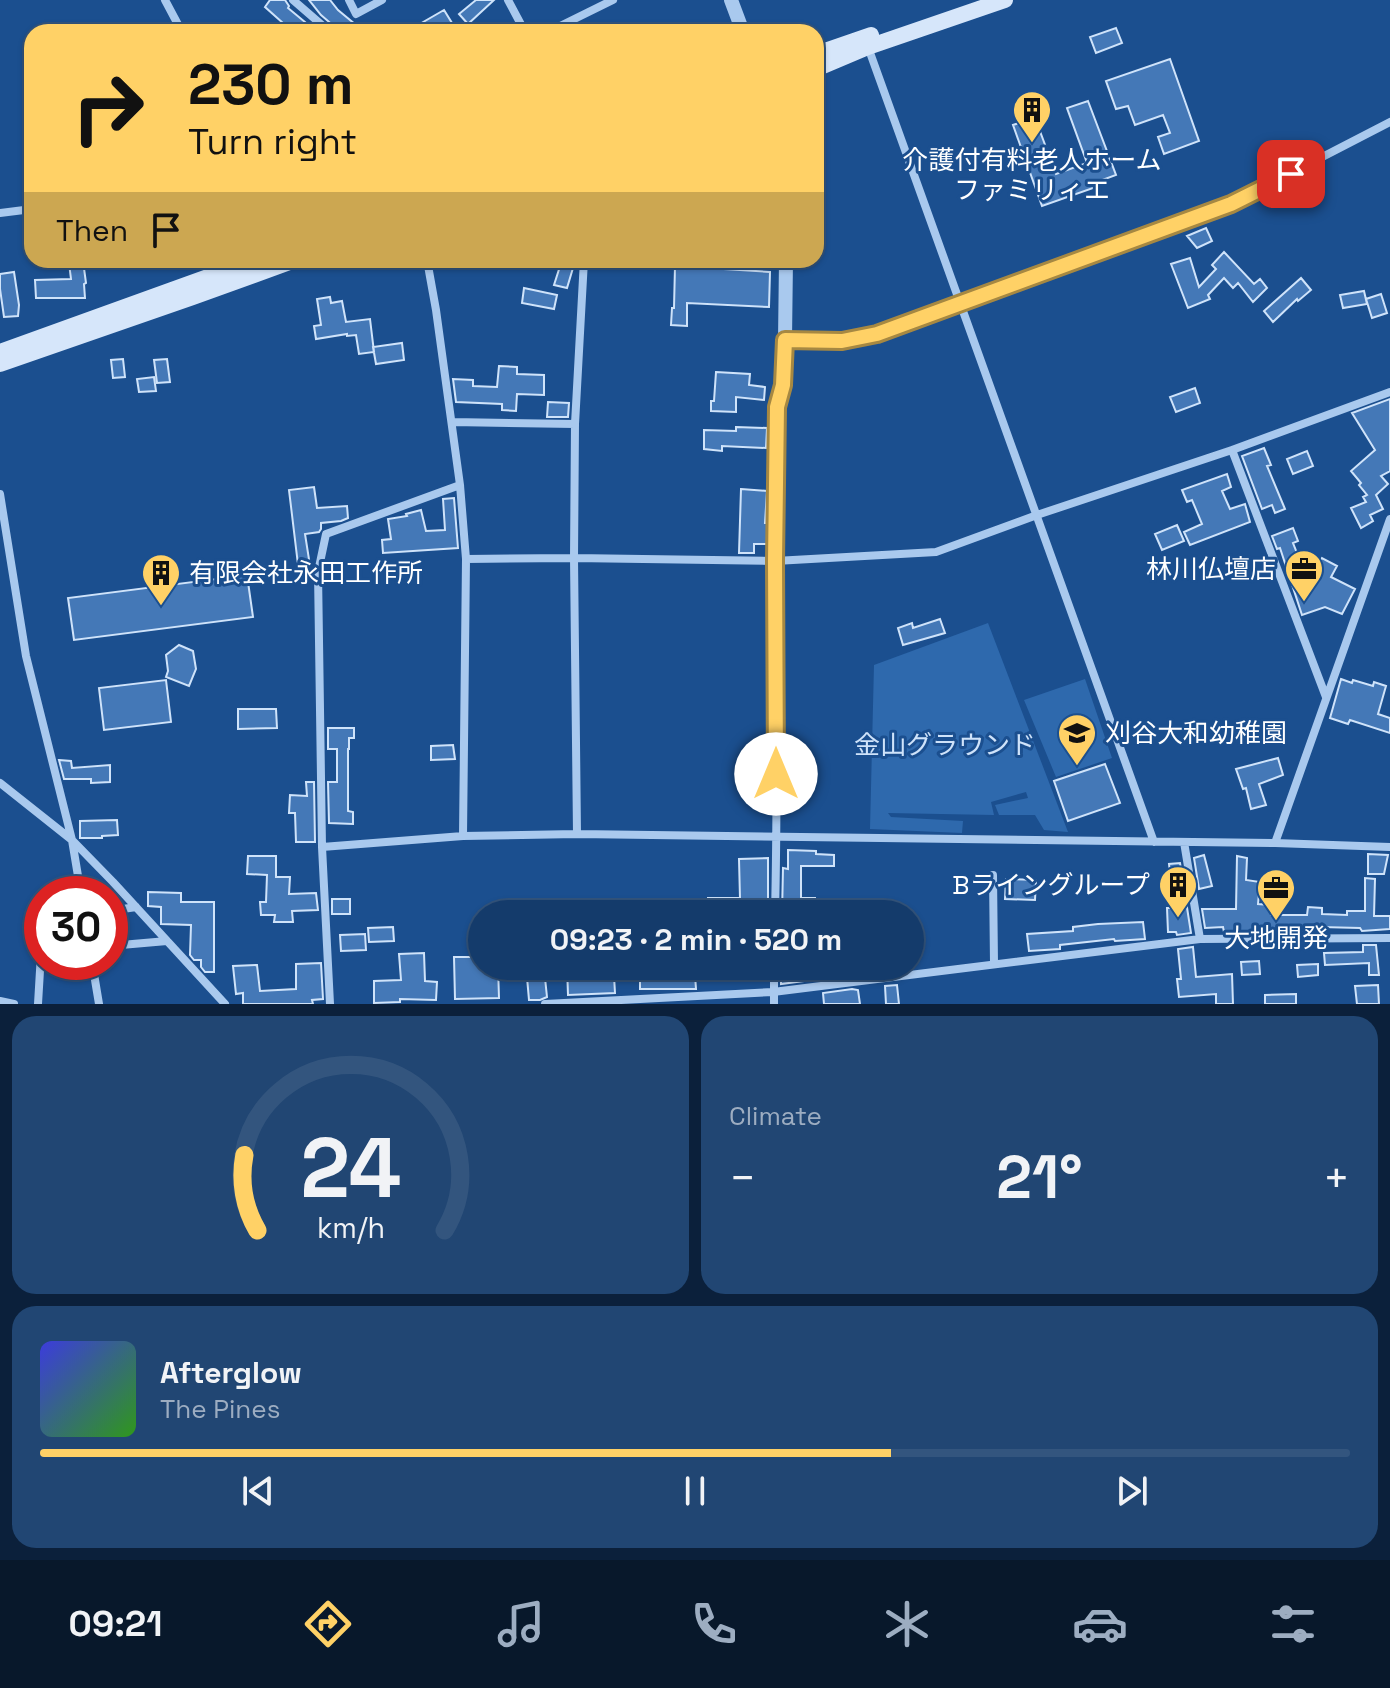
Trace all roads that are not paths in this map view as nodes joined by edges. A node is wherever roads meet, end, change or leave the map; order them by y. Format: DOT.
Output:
graph roads {
  1 [pos="165,0"];
  2 [pos="293,0"];
  3 [pos="349,0"];
  4 [pos="382,0"];
  5 [pos="508,0"];
  6 [pos="613,0"];
  7 [pos="731,0"];
  8 [pos="975,0"];
  9 [pos="1005,0"];
  10 [pos="178,24"];
  11 [pos="321,24"];
  12 [pos="521,24"];
  13 [pos="564,24"];
  14 [pos="740,24"];
  15 [pos="868,47"];
  16 [pos="824,51"];
  17 [pos="824,66"];
  18 [pos="1390,122"];
  19 [pos="24,210"];
  20 [pos="0,213"];
  21 [pos="233,268"];
  22 [pos="273,268"];
  23 [pos="428,268"];
  24 [pos="584,268"];
  25 [pos="786,268"];
  26 [pos="960,303"];
  27 [pos="785,340"];
  28 [pos="0,352"];
  29 [pos="0,364"];
  30 [pos="1390,392"];
  31 [pos="452,422"];
  32 [pos="575,424"];
  33 [pos="1232,450"];
  34 [pos="460,485"];
  35 [pos="0,494"];
  36 [pos="1037,515"];
  37 [pos="1390,519"];
  38 [pos="574,558"];
  39 [pos="466,559"];
  40 [pos="775,561"];
  41 [pos="1326,698"];
  42 [pos="1,785"];
  43 [pos="577,834"];
  44 [pos="777,835"];
  45 [pos="463,836"];
  46 [pos="72,840"];
  47 [pos="1154,842"];
  48 [pos="1184,842"];
  49 [pos="1275,843"];
  50 [pos="322,847"];
  51 [pos="1390,847"];
  52 [pos="993,875"];
  53 [pos="77,876"];
  54 [pos="775,900"];
  55 [pos="136,907"];
  56 [pos="128,908"];
  57 [pos="1390,938"];
  58 [pos="1200,939"];
  59 [pos="167,941"];
  60 [pos="128,944"];
  61 [pos="994,964"];
  62 [pos="39,980"];
  63 [pos="95,980"];
  64 [pos="773,980"];
  65 [pos="773,992"];
  66 [pos="0,1001"];
  67 [pos="14,1004"];
  68 [pos="38,1004"];
  69 [pos="99,1004"];
  70 [pos="225,1004"];
  71 [pos="330,1004"];
  72 [pos="545,1004"];
  73 [pos="774,1004"];
  1 -- 10 [label="street"];
  2 -- 11 [label="street"];
  3 -- 4 [label="street"];
  5 -- 12 [label="street"];
  6 -- 13 [label="street"];
  7 -- 14 [label="street"];
  8 -- 16 [label="main road"];
  9 -- 15 [label="main road"];
  15 -- 17 [label="main road"];
  15 -- 26 [label="street"];
  18 -- 26 [label="street"];
  19 -- 20 [label="street"];
  21 -- 28 [label="main road"];
  22 -- 29 [label="main road"];
  23 -- 31 [label="street"];
  24 -- 32 [label="street"];
  25 -- 27 [label="street"];
  26 -- 27 [label="street"];
  26 -- 36 [label="street"];
  27 -- 40 [label="street"];
  30 -- 33 [label="street"];
  31 -- 32 [label="street"];
  31 -- 34 [label="street"];
  32 -- 38 [label="street"];
  33 -- 36 [label="street"];
  33 -- 41 [label="street"];
  34 -- 39 [label="street"];
  34 -- 50 [label="street"];
  35 -- 46 [label="street"];
  36 -- 40 [label="street"];
  36 -- 47 [label="street"];
  37 -- 41 [label="street"];
  38 -- 39 [label="street"];
  38 -- 40 [label="street"];
  38 -- 43 [label="street"];
  39 -- 45 [label="street"];
  40 -- 44 [label="street"];
  41 -- 49 [label="street"];
  42 -- 46 [label="street"];
  43 -- 44 [label="street"];
  43 -- 45 [label="street"];
  44 -- 47 [label="street"];
  44 -- 54 [label="street"];
  45 -- 50 [label="street"];
  46 -- 53 [label="street"];
  46 -- 55 [label="street"];
  47 -- 48 [label="street"];
  48 -- 49 [label="street"];
  48 -- 58 [label="street"];
  49 -- 51 [label="street"];
  50 -- 71 [label="street"];
  52 -- 61 [label="street"];
  55 -- 56 [label="street"];
  55 -- 59 [label="street"];
  57 -- 58 [label="street"];
  58 -- 61 [label="street"];
  59 -- 60 [label="street"];
  59 -- 70 [label="street"];
  61 -- 65 [label="street"];
  62 -- 68 [label="street"];
  63 -- 69 [label="street"];
  64 -- 65 [label="street"];
  65 -- 72 [label="street"];
  65 -- 73 [label="street"];
  66 -- 67 [label="street"];
}
